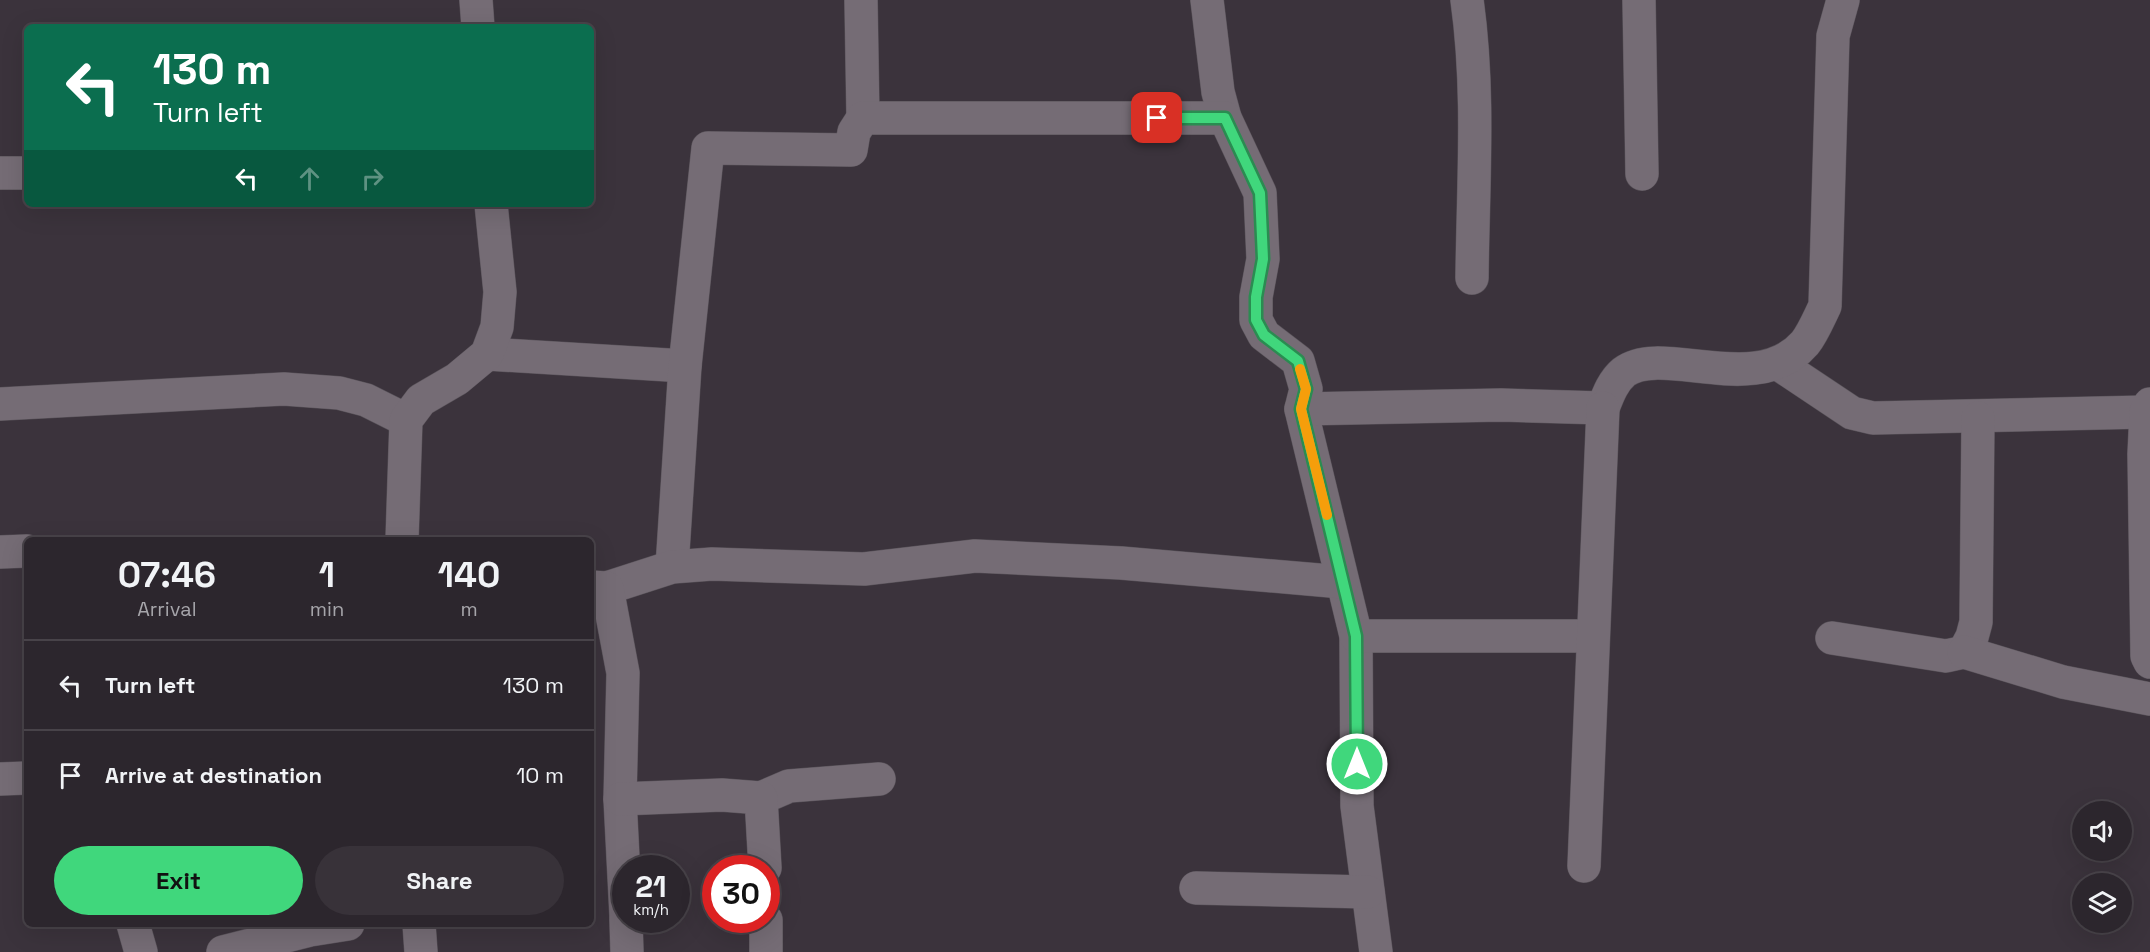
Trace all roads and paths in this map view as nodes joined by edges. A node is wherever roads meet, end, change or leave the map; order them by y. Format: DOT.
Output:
graph roads {
  1 [pos="476,0"];
  2 [pos="861,0"];
  3 [pos="1207,0"];
  4 [pos="1467,0"];
  5 [pos="1639,0"];
  6 [pos="1843,0"];
  7 [pos="478,24"];
  8 [pos="862,118"];
  9 [pos="1225,118"];
  10 [pos="0,173"];
  11 [pos="24,173"];
  12 [pos="1642,174"];
  13 [pos="491,207"];
  14 [pos="1472,278"];
  15 [pos="487,354"];
  16 [pos="1777,363"];
  17 [pos="685,366"];
  18 [pos="0,405"];
  19 [pos="1603,408"];
  20 [pos="2148,408"];
  21 [pos="1301,409"];
  22 [pos="1978,418"];
  23 [pos="406,420"];
  24 [pos="402,537"];
  25 [pos="24,551"];
  26 [pos="0,552"];
  27 [pos="672,567"];
  28 [pos="1342,582"];
  29 [pos="599,588"];
  30 [pos="1356,636"];
  31 [pos="1593,636"];
  32 [pos="1832,638"];
  33 [pos="1964,652"];
  34 [pos="2150,662"];
  35 [pos="2150,699"];
  36 [pos="24,778"];
  37 [pos="0,779"];
  38 [pos="879,779"];
  39 [pos="761,798"];
  40 [pos="620,799"];
  41 [pos="623,855"];
  42 [pos="764,855"];
  43 [pos="1584,866"];
  44 [pos="1196,888"];
  45 [pos="1368,891"];
  46 [pos="135,927"];
  47 [pos="329,927"];
  48 [pos="419,927"];
  49 [pos="626,933"];
  50 [pos="766,933"];
  51 [pos="141,952"];
  52 [pos="223,952"];
  53 [pos="421,952"];
  54 [pos="627,952"];
  55 [pos="766,952"];
  56 [pos="1376,952"];
  1 -- 7 [label="street"];
  2 -- 8 [label="street"];
  3 -- 9 [label="street"];
  4 -- 14 [label="street"];
  5 -- 12 [label="street"];
  6 -- 16 [label="street"];
  8 -- 9 [label="street"];
  8 -- 17 [label="street"];
  9 -- 21 [label="street"];
  10 -- 11 [label="street"];
  13 -- 15 [label="street"];
  15 -- 17 [label="street"];
  15 -- 23 [label="street"];
  16 -- 19 [label="street"];
  16 -- 22 [label="street"];
  17 -- 27 [label="street"];
  18 -- 23 [label="street"];
  19 -- 21 [label="street"];
  19 -- 31 [label="street"];
  20 -- 22 [label="street"];
  20 -- 34 [label="street"];
  21 -- 28 [label="street"];
  22 -- 33 [label="street"];
  23 -- 24 [label="street"];
  25 -- 26 [label="street"];
  27 -- 28 [label="street"];
  27 -- 29 [label="street"];
  28 -- 30 [label="street"];
  29 -- 40 [label="street"];
  30 -- 31 [label="street"];
  30 -- 45 [label="street"];
  31 -- 43 [label="street"];
  32 -- 33 [label="street"];
  33 -- 35 [label="street"];
  36 -- 37 [label="street"];
  38 -- 39 [label="street"];
  39 -- 40 [label="street"];
  39 -- 42 [label="street"];
  40 -- 41 [label="street"];
  44 -- 45 [label="street"];
  45 -- 56 [label="street"];
  46 -- 51 [label="street"];
  47 -- 52 [label="street"];
  48 -- 53 [label="street"];
  49 -- 54 [label="street"];
  50 -- 55 [label="street"];
}
